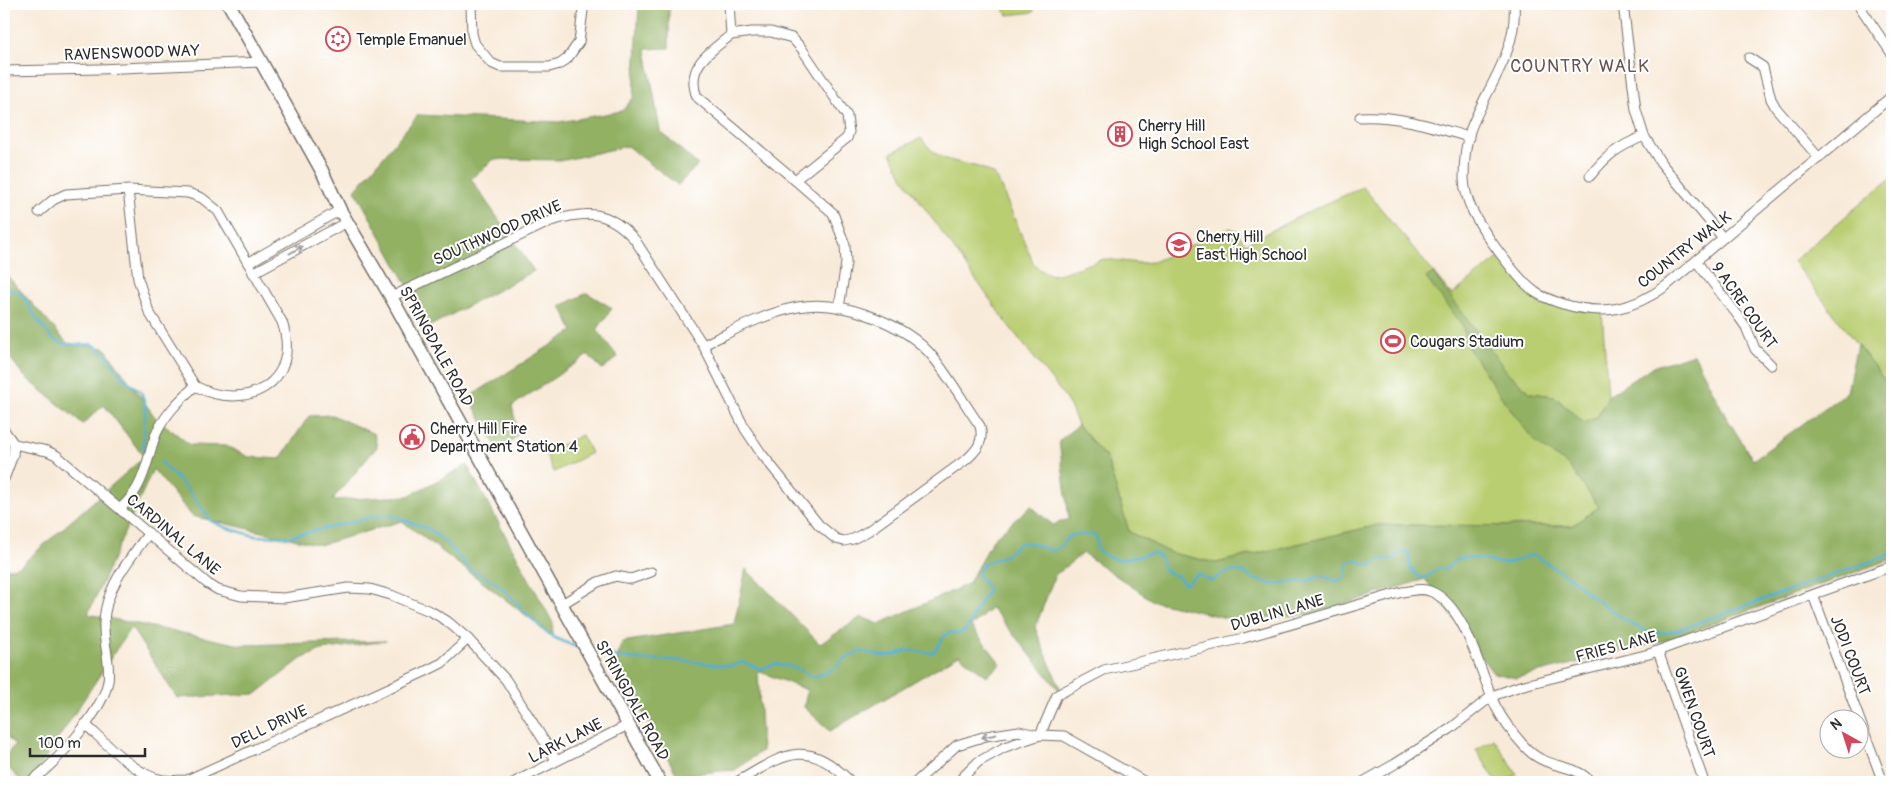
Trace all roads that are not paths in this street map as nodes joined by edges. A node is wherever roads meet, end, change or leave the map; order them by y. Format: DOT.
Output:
graph roads {
  1 [pos="229,4"];
  2 [pos="471,4"];
  3 [pos="729,4"];
  4 [pos="1514,4"];
  5 [pos="1623,4"];
  6 [pos="1858,4"];
  7 [pos="583,10"];
  8 [pos="731,35"];
  9 [pos="1892,54"];
  10 [pos="1749,58"];
  11 [pos="262,62"];
  12 [pos="4,71"];
  13 [pos="1892,96"];
  14 [pos="1360,117"];
  15 [pos="1644,136"];
  16 [pos="1469,137"];
  17 [pos="1819,158"];
  18 [pos="1590,176"];
  19 [pos="795,180"];
  20 [pos="128,190"];
  21 [pos="340,210"];
  22 [pos="39,212"];
  23 [pos="347,222"];
  24 [pos="1723,238"];
  25 [pos="1696,261"];
  26 [pos="248,263"];
  27 [pos="254,273"];
  28 [pos="391,297"];
  29 [pos="839,308"];
  30 [pos="703,345"];
  31 [pos="1770,365"];
  32 [pos="195,386"];
  33 [pos="4,430"];
  34 [pos="14,444"];
  35 [pos="4,480"];
  36 [pos="120,509"];
  37 [pos="149,534"];
  38 [pos="1892,566"];
  39 [pos="650,572"];
  40 [pos="1813,595"];
  41 [pos="562,604"];
  42 [pos="468,639"];
  43 [pos="1658,651"];
  44 [pos="1492,696"];
  45 [pos="85,724"];
  46 [pos="628,725"];
  47 [pos="1038,735"];
  48 [pos="556,760"];
  49 [pos="30,782"];
  50 [pos="515,782"];
  51 [pos="660,782"];
  52 [pos="737,782"];
  53 [pos="851,782"];
  54 [pos="916,782"];
  55 [pos="958,782"];
  56 [pos="1145,782"];
  57 [pos="1363,782"];
  58 [pos="1592,782"];
  59 [pos="1704,782"];
  60 [pos="1883,782"];
  1 -- 11 [label="main road, SPRINGDALE ROAD"];
  2 -- 7 [label="street"];
  3 -- 8 [label="street"];
  4 -- 16 [label="street, COUNTRY WALK"];
  5 -- 15 [label="street"];
  6 -- 9 [label="street"];
  8 -- 19 [label="street"];
  8 -- 19 [label="street"];
  10 -- 17 [label="street"];
  11 -- 12 [label="street, RAVENSWOOD WAY"];
  11 -- 21 [label="main road, SPRINGDALE ROAD"];
  13 -- 17 [label="street, COUNTRY WALK"];
  14 -- 16 [label="street"];
  15 -- 18 [label="street"];
  15 -- 24 [label="street"];
  16 -- 25 [label="street, COUNTRY WALK"];
  17 -- 24 [label="street, COUNTRY WALK"];
  19 -- 29 [label="street"];
  20 -- 22 [label="street"];
  20 -- 26 [label="street"];
  20 -- 32 [label="street"];
  21 -- 23 [label="main road, SPRINGDALE ROAD"];
  21 -- 26 [label="street"];
  27 -- 23 [label="street, one-way"];
  23 -- 28 [label="main road, SPRINGDALE ROAD"];
  24 -- 25 [label="street, COUNTRY WALK"];
  25 -- 31 [label="street, 9 ACRE COURT"];
  26 -- 27 [label="street"];
  27 -- 32 [label="street"];
  28 -- 30 [label="street, SOUTHWOOD DRIVE"];
  28 -- 41 [label="main road, SPRINGDALE ROAD"];
  29 -- 30 [label="street, SOUTHWOOD DRIVE"];
  29 -- 30 [label="street, SOUTHWOOD DRIVE"];
  32 -- 36 [label="street"];
  33 -- 34 [label="street"];
  34 -- 35 [label="street"];
  34 -- 36 [label="street, CARDINAL LANE"];
  36 -- 37 [label="street, CARDINAL LANE"];
  37 -- 42 [label="street, CARDINAL LANE"];
  37 -- 45 [label="street"];
  38 -- 40 [label="street, FRIES LANE"];
  39 -- 41 [label="street"];
  40 -- 43 [label="street, FRIES LANE"];
  40 -- 60 [label="street, JODI COURT"];
  41 -- 46 [label="main road, SPRINGDALE ROAD"];
  42 -- 45 [label="street, DELL DRIVE"];
  42 -- 48 [label="street, CARDINAL LANE"];
  43 -- 44 [label="street, FRIES LANE"];
  43 -- 59 [label="street, GWEN COURT"];
  44 -- 47 [label="street, DUBLIN LANE"];
  44 -- 57 [label="street, FRIES LANE"];
  44 -- 58 [label="street, DUBLIN LANE"];
  45 -- 49 [label="street"];
  46 -- 48 [label="street, LARK LANE"];
  46 -- 51 [label="main road, SPRINGDALE ROAD"];
  47 -- 54 [label="street, one-way"];
  47 -- 55 [label="street"];
  47 -- 56 [label="street"];
  48 -- 50 [label="street, LARK LANE"];
  52 -- 53 [label="street"];
}
